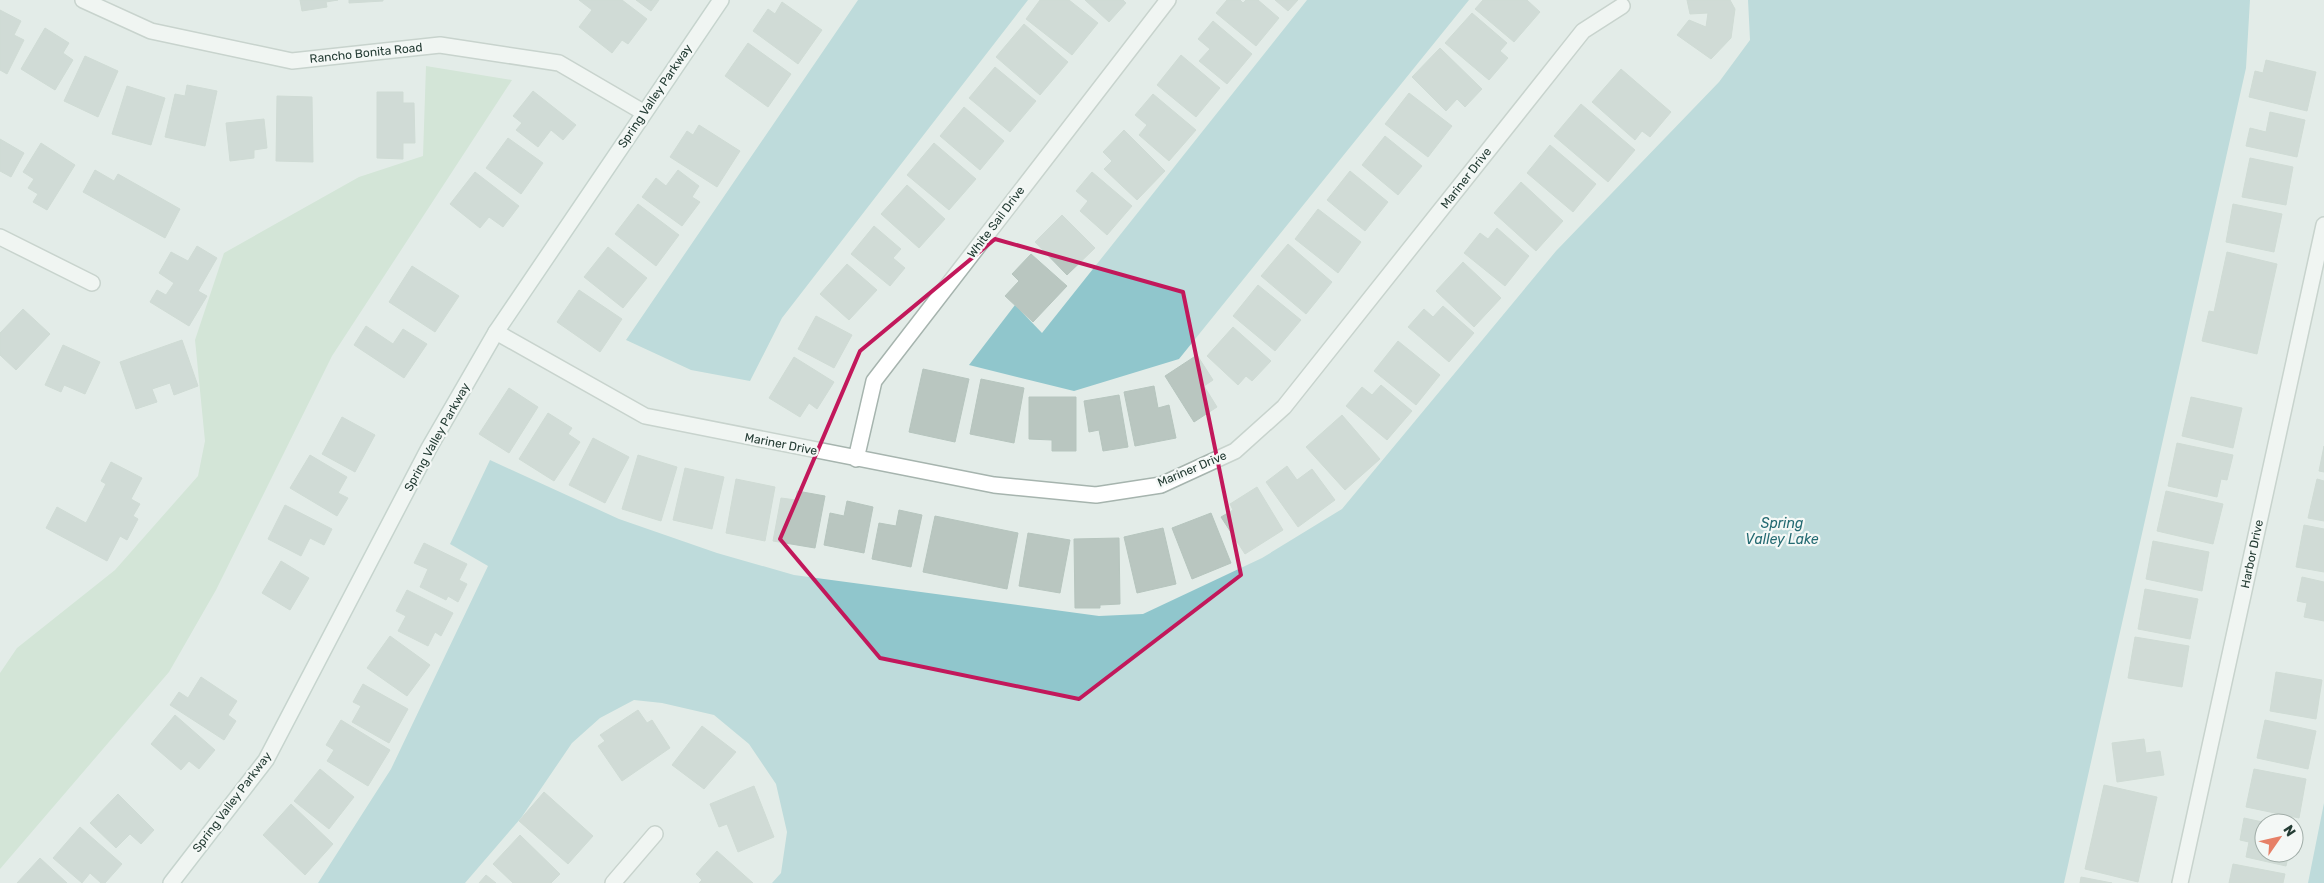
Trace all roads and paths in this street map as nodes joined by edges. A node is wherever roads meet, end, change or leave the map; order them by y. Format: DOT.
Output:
graph roads {
  1 [pos="83,0"];
  2 [pos="721,0"];
  3 [pos="1168,0"];
  4 [pos="1622,6"];
  5 [pos="643,112"];
  6 [pos="2324,225"];
  7 [pos="0,237"];
  8 [pos="92,283"];
  9 [pos="496,332"];
  10 [pos="856,459"];
  11 [pos="655,834"];
  12 [pos="171,883"];
  13 [pos="613,883"];
  14 [pos="2180,883"];
  1 -- 5 [label="street, Rancho Bonita Road"];
  2 -- 5 [label="street, Spring Valley Parkway"];
  3 -- 10 [label="street, White Sail Drive"];
  4 -- 10 [label="street, Mariner Drive"];
  5 -- 9 [label="street, Spring Valley Parkway"];
  6 -- 14 [label="street, Harbor Drive"];
  7 -- 8 [label="street"];
  9 -- 10 [label="street, Mariner Drive"];
  9 -- 12 [label="street, Spring Valley Parkway"];
  11 -- 13 [label="street"];
}
